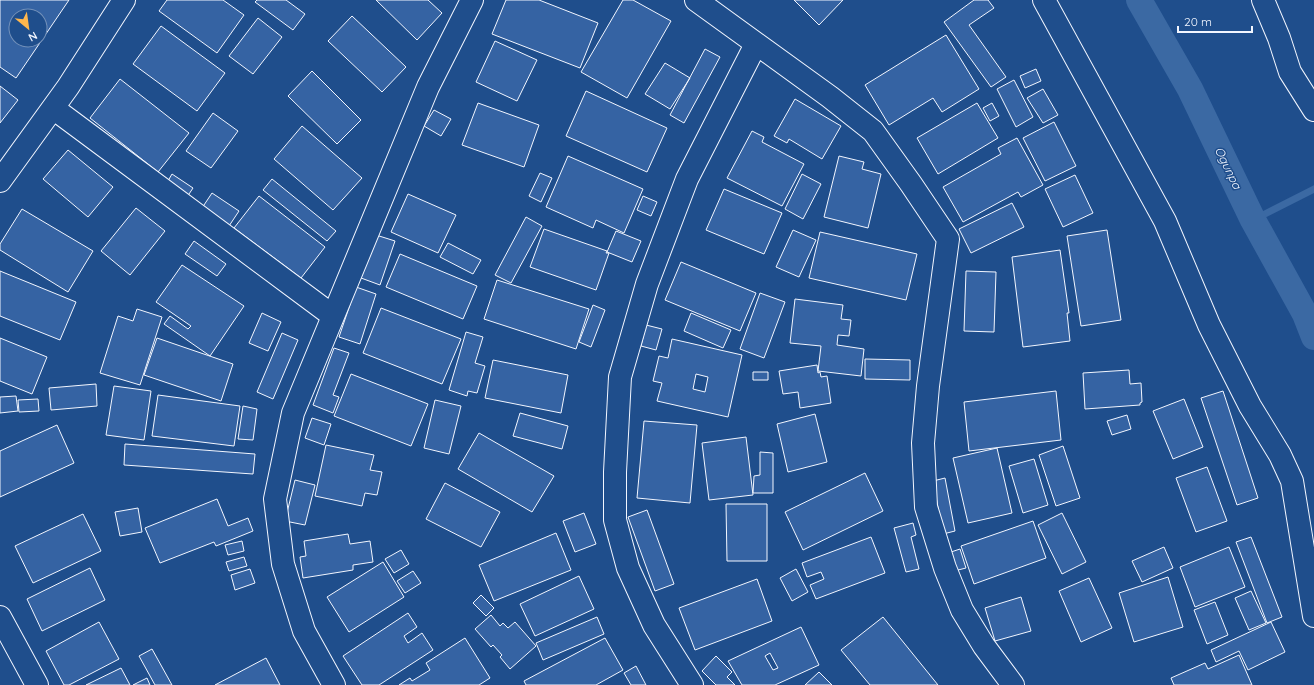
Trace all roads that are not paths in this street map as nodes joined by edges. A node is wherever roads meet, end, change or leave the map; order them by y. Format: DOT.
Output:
graph roads {
  1 [pos="124,0"];
  2 [pos="472,0"];
  3 [pos="696,0"];
  4 [pos="1044,0"];
  5 [pos="1263,0"];
  6 [pos="756,44"];
  7 [pos="53,108"];
  8 [pos="1314,110"];
  9 [pos="0,181"];
  10 [pos="333,316"];
  11 [pos="1314,616"];
  12 [pos="0,617"];
  13 [pos="37,685"];
  14 [pos="334,685"];
  15 [pos="692,685"];
  16 [pos="1013,685"];
  1 -- 7 [label="street"];
  2 -- 10 [label="street"];
  3 -- 6 [label="street"];
  4 -- 11 [label="street"];
  5 -- 8 [label="street"];
  6 -- 15 [label="street"];
  6 -- 16 [label="street"];
  7 -- 9 [label="street"];
  7 -- 10 [label="street"];
  10 -- 14 [label="street"];
  12 -- 13 [label="street"];
}
